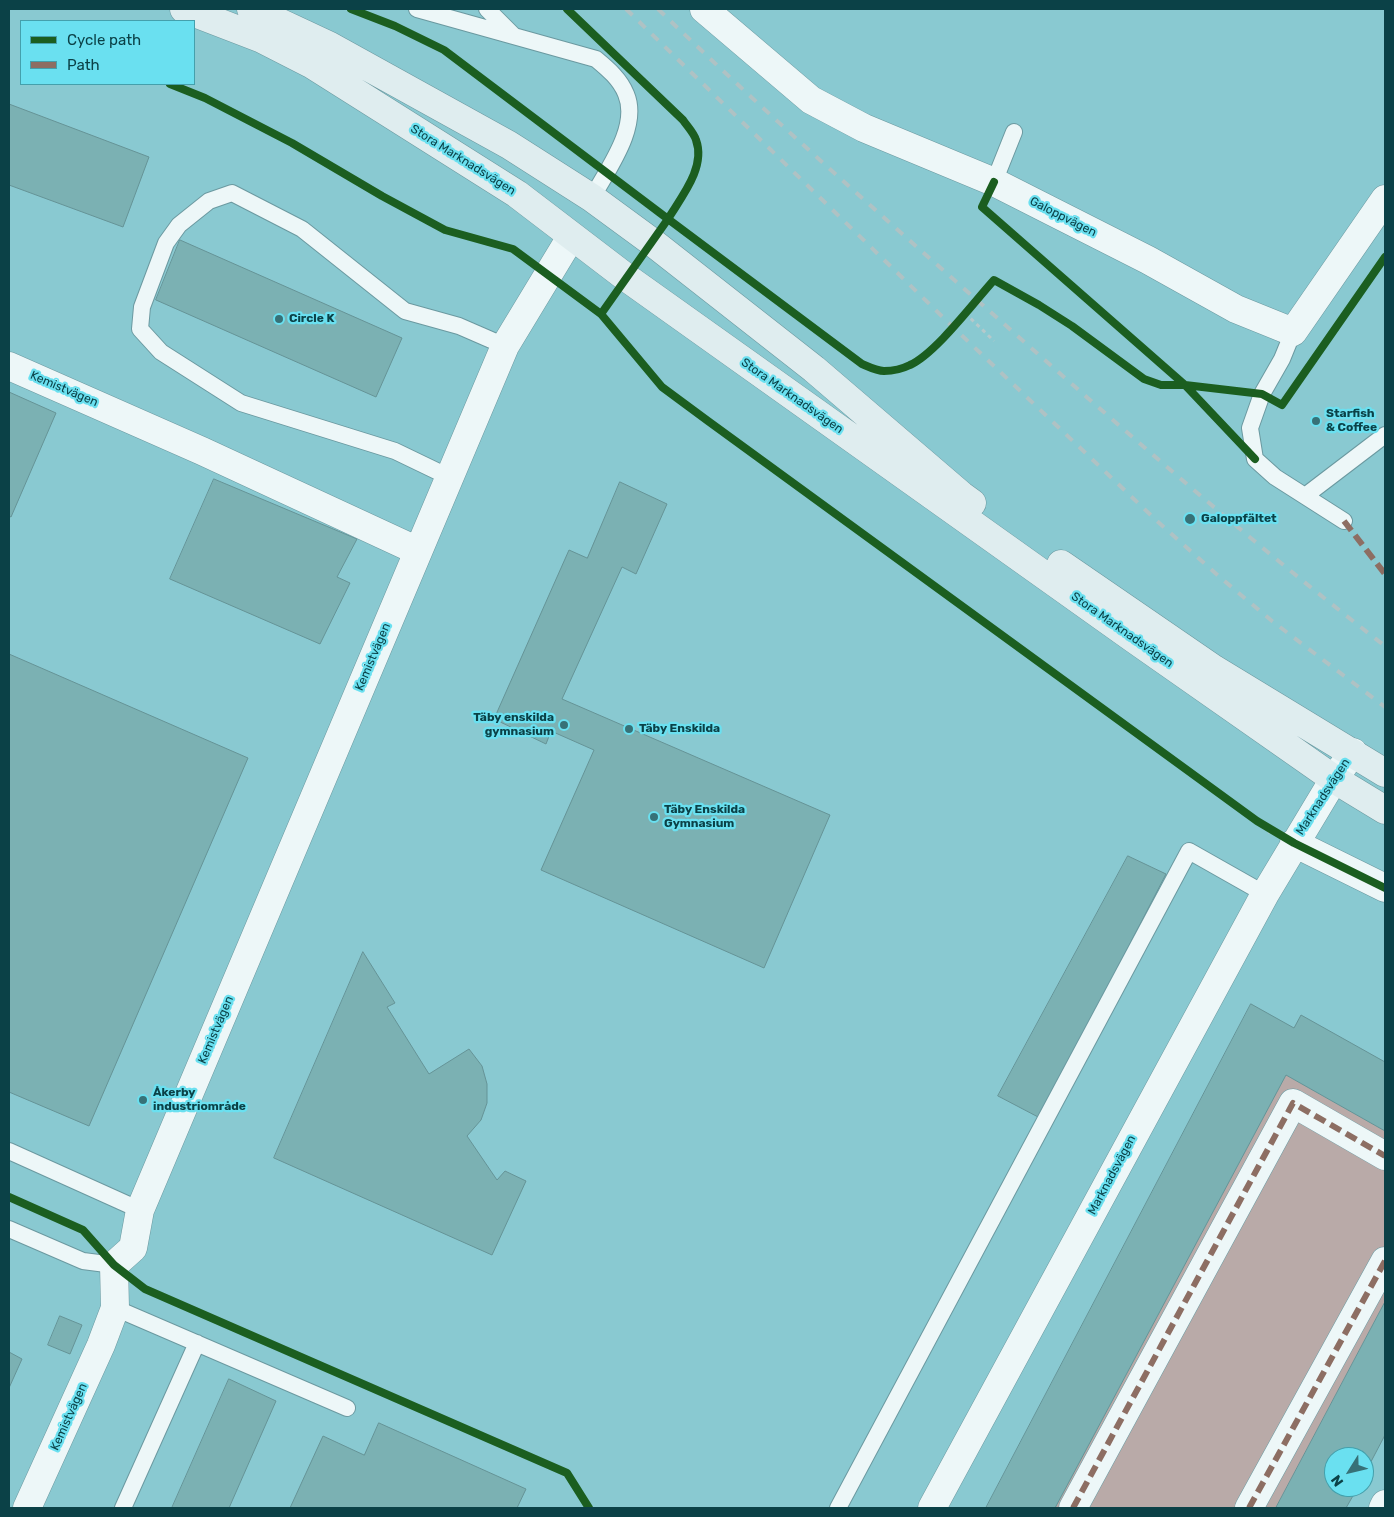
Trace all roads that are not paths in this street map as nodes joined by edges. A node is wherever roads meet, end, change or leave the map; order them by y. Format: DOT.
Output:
graph roads {
  1 [pos="184,9"];
  2 [pos="251,9"];
  3 [pos="417,9"];
  4 [pos="487,9"];
  5 [pos="704,9"];
  6 [pos="516,37"];
  7 [pos="1014,132"];
  8 [pos="994,182"];
  9 [pos="592,198"];
  10 [pos="1385,199"];
  11 [pos="571,237"];
  12 [pos="1294,332"];
  13 [pos="504,346"];
  14 [pos="9,366"];
  15 [pos="1385,435"];
  16 [pos="449,477"];
  17 [pos="1305,496"];
  18 [pos="1344,521"];
  19 [pos="418,551"];
  20 [pos="1353,752"];
  21 [pos="1385,772"];
  22 [pos="1334,779"];
  23 [pos="1385,810"];
  24 [pos="1294,843"];
  25 [pos="1385,888"];
  26 [pos="1265,894"];
  27 [pos="9,1151"];
  28 [pos="1385,1156"];
  29 [pos="140,1210"];
  30 [pos="9,1229"];
  31 [pos="1385,1261"];
  32 [pos="114,1265"];
  33 [pos="115,1308"];
  34 [pos="197,1344"];
  35 [pos="347,1408"];
  36 [pos="1385,1504"];
  37 [pos="33,1506"];
  38 [pos="123,1508"];
  39 [pos="838,1508"];
  40 [pos="932,1508"];
  41 [pos="1073,1508"];
  42 [pos="1249,1508"];
  43 [pos="1383,1508"];
  1 -- 11 [label="street, Stora Marknadsvägen"];
  2 -- 9 [label="street, Stora Marknadsvägen"];
  3 -- 6 [label="lane"];
  4 -- 6 [label="lane"];
  5 -- 8 [label="street, Galoppvägen"];
  6 -- 9 [label="lane"];
  7 -- 8 [label="lane"];
  8 -- 12 [label="street, Galoppvägen"];
  9 -- 11 [label="street"];
  9 -- 20 [label="street, Stora Marknadsvägen"];
  10 -- 12 [label="street"];
  11 -- 13 [label="street, Kemistvägen"];
  11 -- 22 [label="street, Stora Marknadsvägen"];
  12 -- 17 [label="lane"];
  13 -- 16 [label="street, Kemistvägen"];
  13 -- 16 [label="lane"];
  14 -- 19 [label="street, Kemistvägen"];
  15 -- 17 [label="lane"];
  16 -- 19 [label="street, Kemistvägen"];
  17 -- 18 [label="lane"];
  19 -- 29 [label="street, Kemistvägen"];
  20 -- 21 [label="street, Stora Marknadsvägen"];
  20 -- 22 [label="street, Marknadsvägen"];
  22 -- 23 [label="street, Stora Marknadsvägen"];
  22 -- 24 [label="street, Marknadsvägen"];
  24 -- 25 [label="street, Marknadsvägen"];
  24 -- 26 [label="street, Marknadsvägen"];
  26 -- 39 [label="lane"];
  26 -- 40 [label="street, Marknadsvägen"];
  27 -- 29 [label="lane"];
  28 -- 41 [label="street"];
  29 -- 32 [label="street, Kemistvägen"];
  30 -- 32 [label="lane"];
  31 -- 42 [label="street"];
  32 -- 33 [label="street, Kemistvägen"];
  33 -- 34 [label="lane"];
  33 -- 37 [label="street, Kemistvägen"];
  34 -- 35 [label="lane"];
  34 -- 38 [label="lane"];
  36 -- 43 [label="street"];
}
